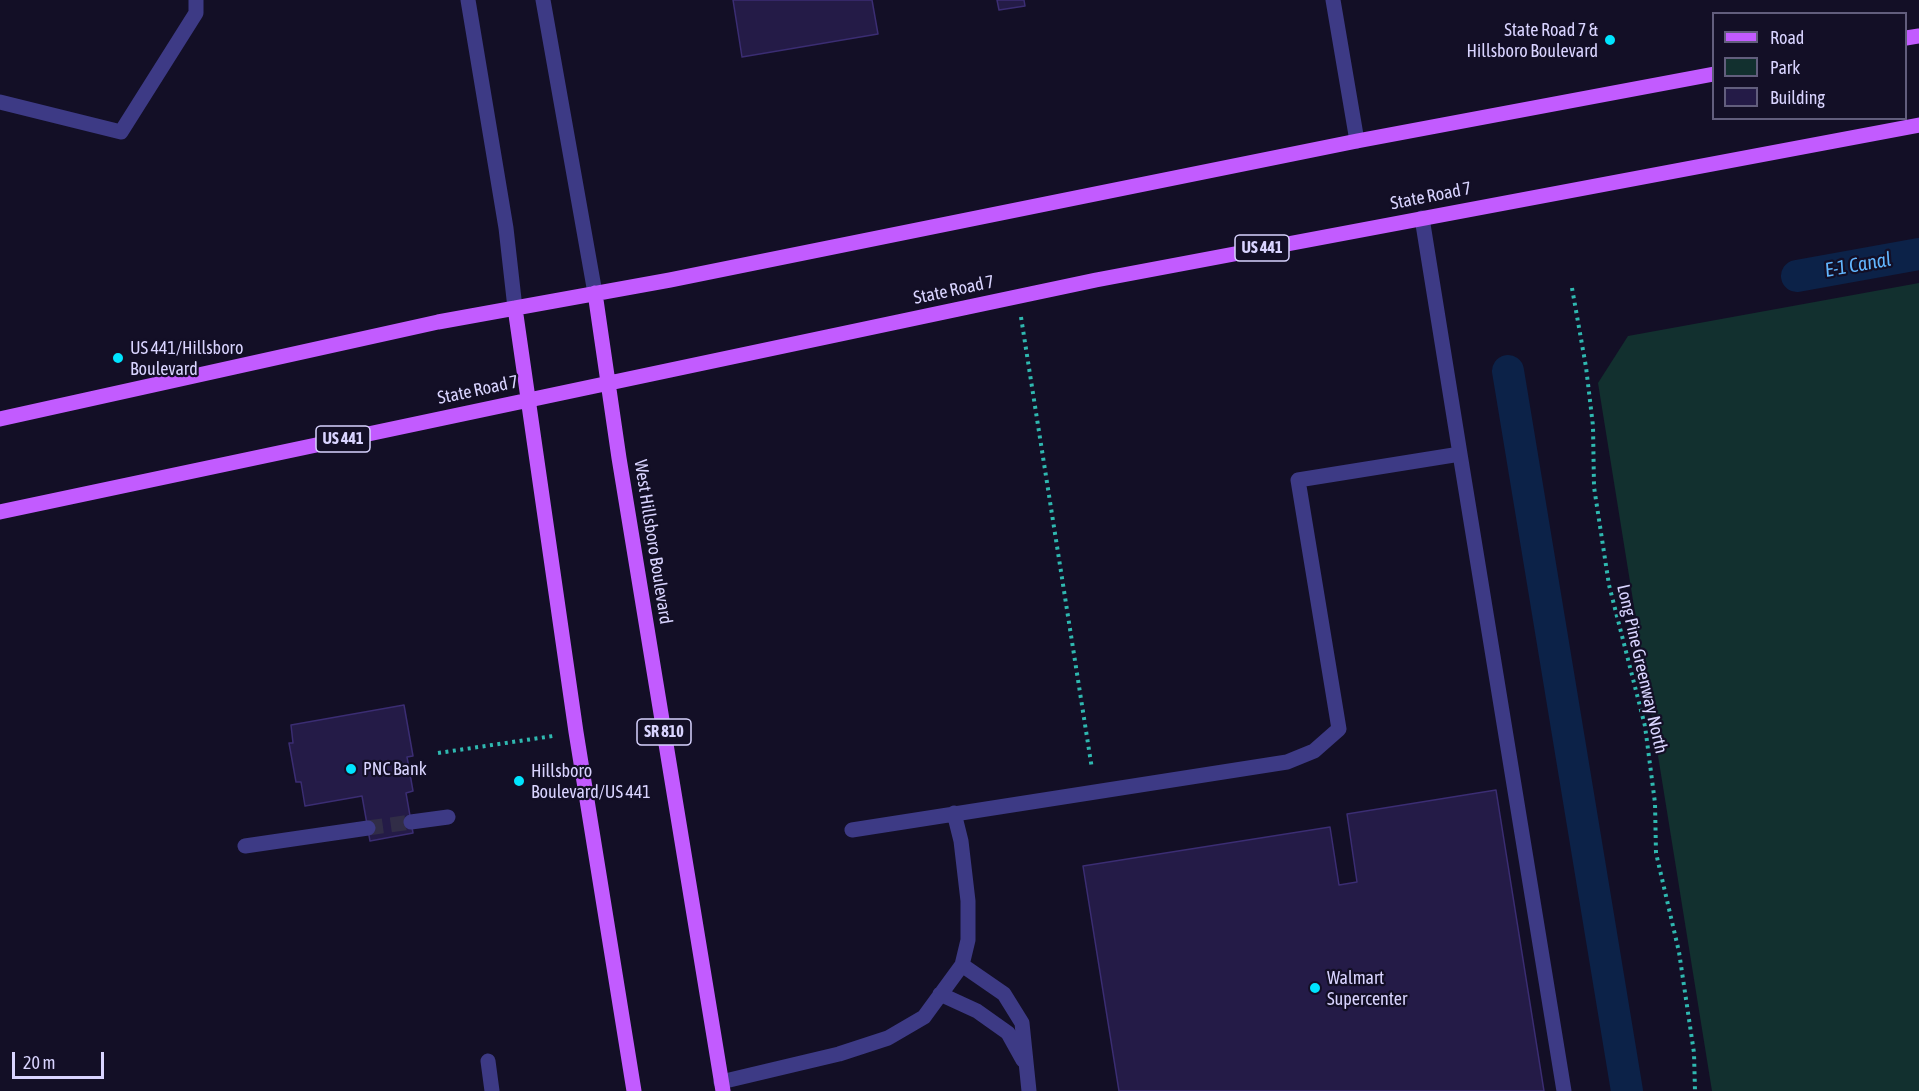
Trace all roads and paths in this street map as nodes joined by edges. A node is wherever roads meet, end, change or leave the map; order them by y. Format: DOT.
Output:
graph roads {
  1 [pos="196,0"];
  2 [pos="468,0"];
  3 [pos="543,0"];
  4 [pos="1333,0"];
  5 [pos="1712,74"];
  6 [pos="0,102"];
  7 [pos="1919,125"];
  8 [pos="1356,141"];
  9 [pos="1422,218"];
  10 [pos="1572,288"];
  11 [pos="595,293"];
  12 [pos="1017,296"];
  13 [pos="515,308"];
  14 [pos="607,382"];
  15 [pos="528,399"];
  16 [pos="0,419"];
  17 [pos="1460,454"];
  18 [pos="0,512"];
  19 [pos="576,732"];
  20 [pos="438,753"];
  21 [pos="1096,790"];
  22 [pos="954,813"];
  23 [pos="448,817"];
  24 [pos="411,822"];
  25 [pos="368,828"];
  26 [pos="852,830"];
  27 [pos="246,846"];
  28 [pos="962,965"];
  29 [pos="940,994"];
  30 [pos="488,1061"];
  31 [pos="1026,1065"];
  32 [pos="722,1087"];
  33 [pos="492,1091"];
  34 [pos="634,1091"];
  35 [pos="1029,1091"];
  36 [pos="1563,1091"];
  37 [pos="1695,1091"];
  1 -- 6 [label="street"];
  2 -- 13 [label="street"];
  3 -- 11 [label="street, West Hillsboro Boulevard"];
  4 -- 8 [label="street"];
  5 -- 8 [label="main road"];
  7 -- 9 [label="main road, State Road 7 / US 441"];
  8 -- 11 [label="main road"];
  9 -- 12 [label="main road, State Road 7 / US 441"];
  9 -- 17 [label="street"];
  10 -- 37 [label="path, Long Pine Greenway North"];
  11 -- 13 [label="main road"];
  11 -- 14 [label="main road, West Hillsboro Boulevard / SR 810"];
  12 -- 14 [label="main road, State Road 7 / US 441"];
  12 -- 21 [label="path"];
  13 -- 15 [label="main road"];
  13 -- 16 [label="main road"];
  14 -- 15 [label="main road, State Road 7 / US 441"];
  14 -- 32 [label="main road, West Hillsboro Boulevard / SR 810"];
  15 -- 18 [label="main road, State Road 7 / US 441"];
  15 -- 19 [label="main road"];
  17 -- 21 [label="street"];
  17 -- 36 [label="street"];
  19 -- 20 [label="path"];
  19 -- 34 [label="main road"];
  21 -- 22 [label="street"];
  22 -- 26 [label="street"];
  22 -- 28 [label="street"];
  23 -- 24 [label="street"];
  25 -- 27 [label="street"];
  28 -- 29 [label="street"];
  28 -- 31 [label="street"];
  29 -- 31 [label="street"];
  29 -- 32 [label="street"];
  30 -- 33 [label="street"];
  31 -- 35 [label="street"];
}
